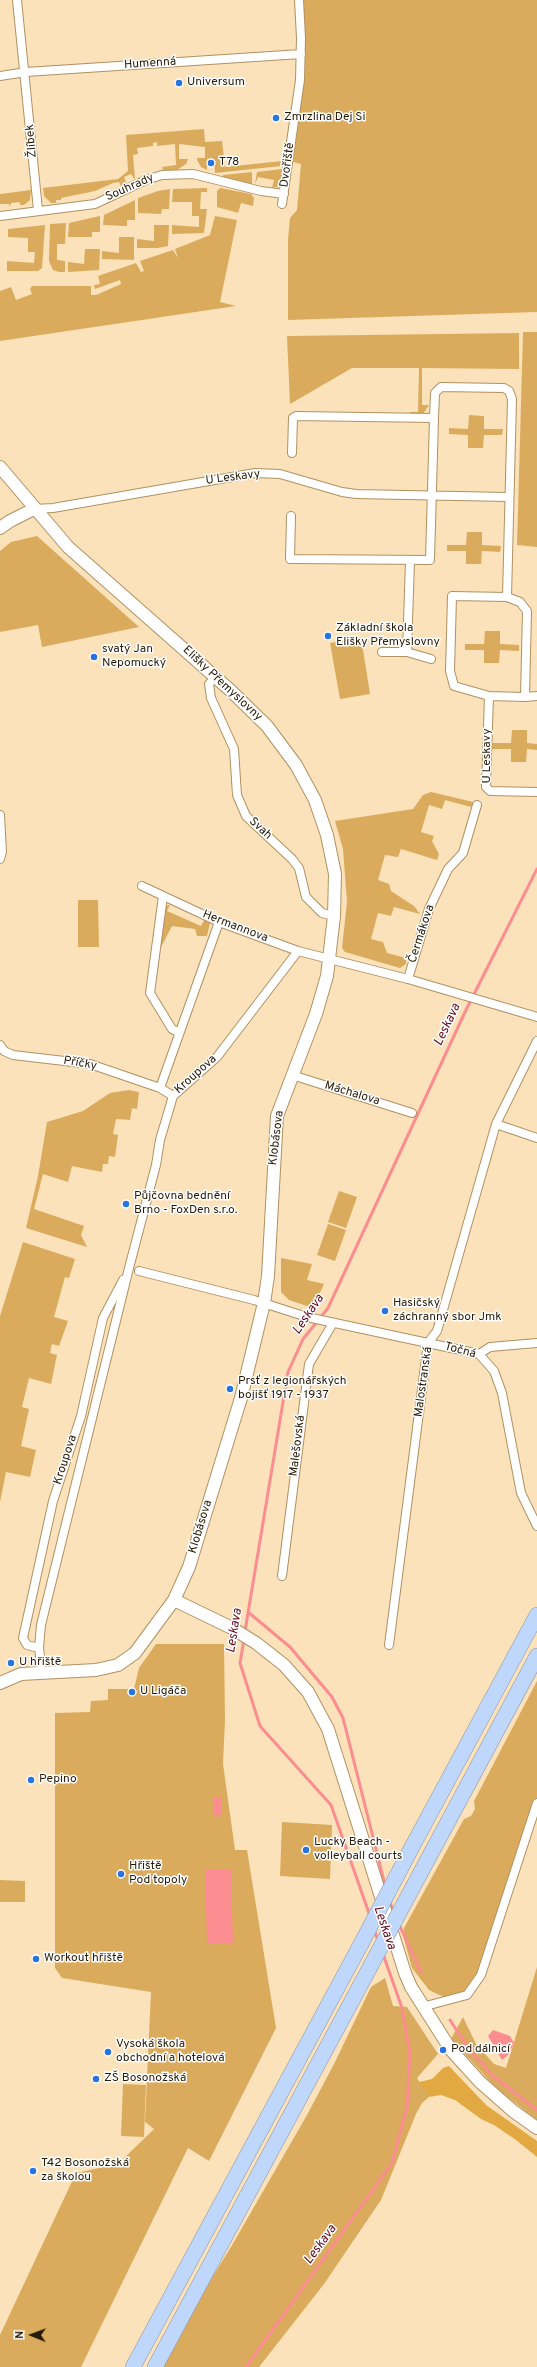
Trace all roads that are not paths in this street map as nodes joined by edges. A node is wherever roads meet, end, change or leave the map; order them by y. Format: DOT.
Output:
graph roads {
  1 [pos="17,0"];
  2 [pos="299,0"];
  3 [pos="301,54"];
  4 [pos="26,72"];
  5 [pos="0,76"];
  6 [pos="284,194"];
  7 [pos="282,204"];
  8 [pos="38,210"];
  9 [pos="0,216"];
  10 [pos="434,418"];
  11 [pos="292,452"];
  12 [pos="0,467"];
  13 [pos="432,496"];
  14 [pos="508,497"];
  15 [pos="34,509"];
  16 [pos="291,516"];
  17 [pos="0,528"];
  18 [pos="410,561"];
  19 [pos="507,597"];
  20 [pos="382,652"];
  21 [pos="408,652"];
  22 [pos="432,659"];
  23 [pos="216,677"];
  24 [pos="489,696"];
  25 [pos="537,696"];
  26 [pos="525,697"];
  27 [pos="537,792"];
  28 [pos="477,805"];
  29 [pos="0,815"];
  30 [pos="0,859"];
  31 [pos="142,886"];
  32 [pos="163,896"];
  33 [pos="334,916"];
  34 [pos="219,922"];
  35 [pos="298,951"];
  36 [pos="331,958"];
  37 [pos="408,979"];
  38 [pos="537,1017"];
  39 [pos="178,1032"];
  40 [pos="537,1041"];
  41 [pos="0,1045"];
  42 [pos="292,1075"];
  43 [pos="160,1088"];
  44 [pos="173,1096"];
  45 [pos="412,1112"];
  46 [pos="496,1124"];
  47 [pos="537,1138"];
  48 [pos="129,1268"];
  49 [pos="139,1272"];
  50 [pos="264,1303"];
  51 [pos="331,1322"];
  52 [pos="428,1343"];
  53 [pos="537,1343"];
  54 [pos="479,1354"];
  55 [pos="537,1526"];
  56 [pos="282,1576"];
  57 [pos="174,1600"];
  58 [pos="537,1615"];
  59 [pos="389,1646"];
  60 [pos="39,1648"];
  61 [pos="537,1656"];
  62 [pos="47,1672"];
  63 [pos="0,1683"];
  64 [pos="537,1802"];
  65 [pos="422,2008"];
  66 [pos="537,2128"];
  67 [pos="133,2367"];
  68 [pos="155,2367"];
  1 -- 4 [label="street, Žlíbek"];
  2 -- 3 [label="street, Dvořiště"];
  3 -- 4 [label="street, Humenná"];
  3 -- 6 [label="street, Dvořiště"];
  4 -- 5 [label="street, Humenná"];
  4 -- 8 [label="street, Žlíbek"];
  6 -- 7 [label="street, Dvořiště"];
  6 -- 8 [label="street, Souhrady"];
  8 -- 9 [label="street, Souhrady"];
  10 -- 11 [label="street"];
  10 -- 13 [label="street"];
  10 -- 14 [label="street"];
  12 -- 15 [label="street, Elišky Přemyslovny"];
  13 -- 14 [label="street, U Leskavy"];
  13 -- 15 [label="street, U Leskavy"];
  13 -- 18 [label="street"];
  14 -- 19 [label="street"];
  15 -- 17 [label="street"];
  15 -- 23 [label="street, Elišky Přemyslovny"];
  16 -- 18 [label="street"];
  18 -- 21 [label="street"];
  19 -- 24 [label="street"];
  19 -- 26 [label="street"];
  20 -- 21 [label="street"];
  21 -- 22 [label="street"];
  23 -- 33 [label="street, Elišky Přemyslovny"];
  23 -- 33 [label="street, Svah"];
  24 -- 26 [label="street"];
  24 -- 27 [label="street, U Leskavy"];
  25 -- 26 [label="street"];
  28 -- 37 [label="street, Čermákova"];
  29 -- 30 [label="street"];
  31 -- 32 [label="street, Hermannova"];
  32 -- 34 [label="street, Hermannova"];
  32 -- 39 [label="street"];
  33 -- 36 [label="street, Elišky Přemyslovny"];
  34 -- 35 [label="street, Hermannova"];
  34 -- 39 [label="street"];
  35 -- 36 [label="street, Hermannova"];
  35 -- 44 [label="street, Kroupova"];
  36 -- 37 [label="street, Čermákova"];
  36 -- 42 [label="street, Klobásova"];
  37 -- 38 [label="street, Čermákova"];
  39 -- 43 [label="street"];
  40 -- 46 [label="street, Malostranská"];
  41 -- 43 [label="street, Příčky"];
  42 -- 45 [label="street, Máchalova"];
  42 -- 50 [label="street, Klobásova"];
  43 -- 44 [label="street, Příčky"];
  44 -- 48 [label="street, Kroupova"];
  46 -- 47 [label="street"];
  46 -- 52 [label="street, Malostranská"];
  48 -- 60 [label="street, Kroupova"];
  48 -- 60 [label="street, Kroupova"];
  49 -- 50 [label="street"];
  50 -- 51 [label="street, Točná"];
  50 -- 57 [label="street, Klobásova"];
  51 -- 52 [label="street, Točná"];
  51 -- 56 [label="street, Malešovská"];
  52 -- 54 [label="street, Točná"];
  52 -- 59 [label="street, Malostranská"];
  53 -- 54 [label="street"];
  54 -- 55 [label="street, Točná"];
  57 -- 62 [label="street, Klobásova"];
  57 -- 65 [label="street"];
  58 -- 67 [label="highway, bridge"];
  60 -- 62 [label="street, Kroupova"];
  61 -- 68 [label="highway, bridge"];
  62 -- 63 [label="street, Klobásova"];
  64 -- 65 [label="street"];
  65 -- 66 [label="street"];
}
